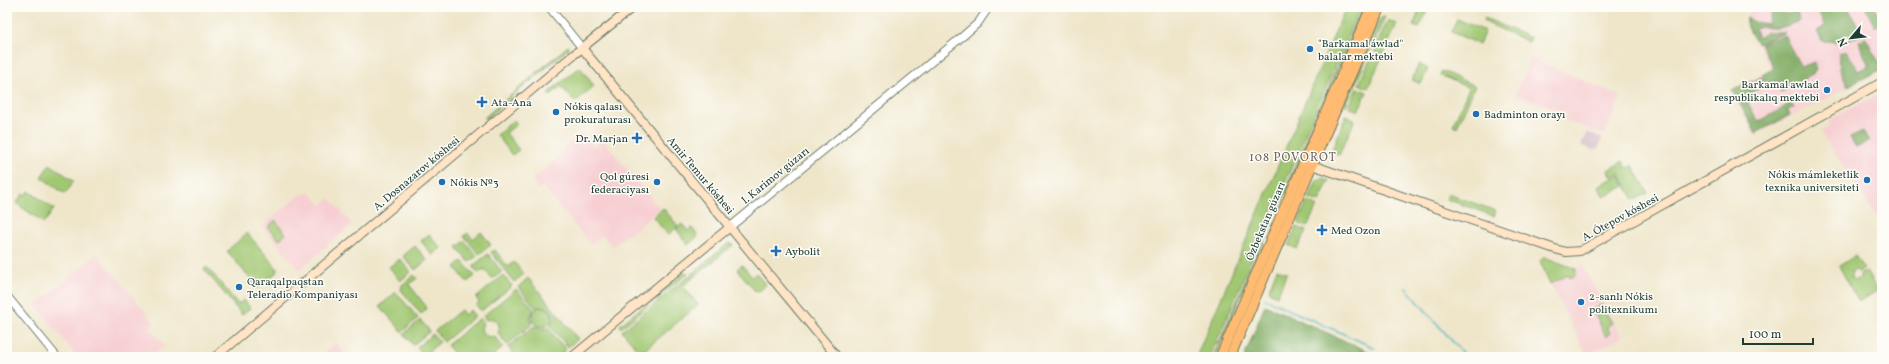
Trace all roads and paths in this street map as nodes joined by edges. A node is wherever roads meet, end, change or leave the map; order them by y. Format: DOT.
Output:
graph roads {
  1 [pos="549,7"];
  2 [pos="633,7"];
  3 [pos="989,7"];
  4 [pos="1371,7"];
  5 [pos="1380,7"];
  6 [pos="582,48"];
  7 [pos="1882,82"];
  8 [pos="1307,164"];
  9 [pos="730,227"];
  10 [pos="7,296"];
  11 [pos="57,357"];
  12 [pos="214,357"];
  13 [pos="572,357"];
  14 [pos="837,357"];
  15 [pos="1220,357"];
  16 [pos="1230,357"];
  1 -- 6 [label="street, Amir Temur kóshesi"];
  2 -- 6 [label="main road, A. Dosnazarov kóshesi"];
  3 -- 9 [label="street, I. Karimov gúzarı"];
  4 -- 8 [label="main road, Ózbekstan gúzarı"];
  5 -- 8 [label="main road, Ózbekstan gúzarı"];
  6 -- 9 [label="main road, Amir Temur kóshesi"];
  6 -- 12 [label="main road, A. Dosnazarov kóshesi"];
  7 -- 8 [label="main road, A. Ótepov kóshesi"];
  8 -- 15 [label="main road, Ózbekstan gúzarı"];
  8 -- 16 [label="main road, Ózbekstan gúzarı"];
  9 -- 13 [label="main road, I. Karimov gúzarı"];
  9 -- 14 [label="main road, Amir Temur kóshesi"];
  10 -- 11 [label="street"];
}
